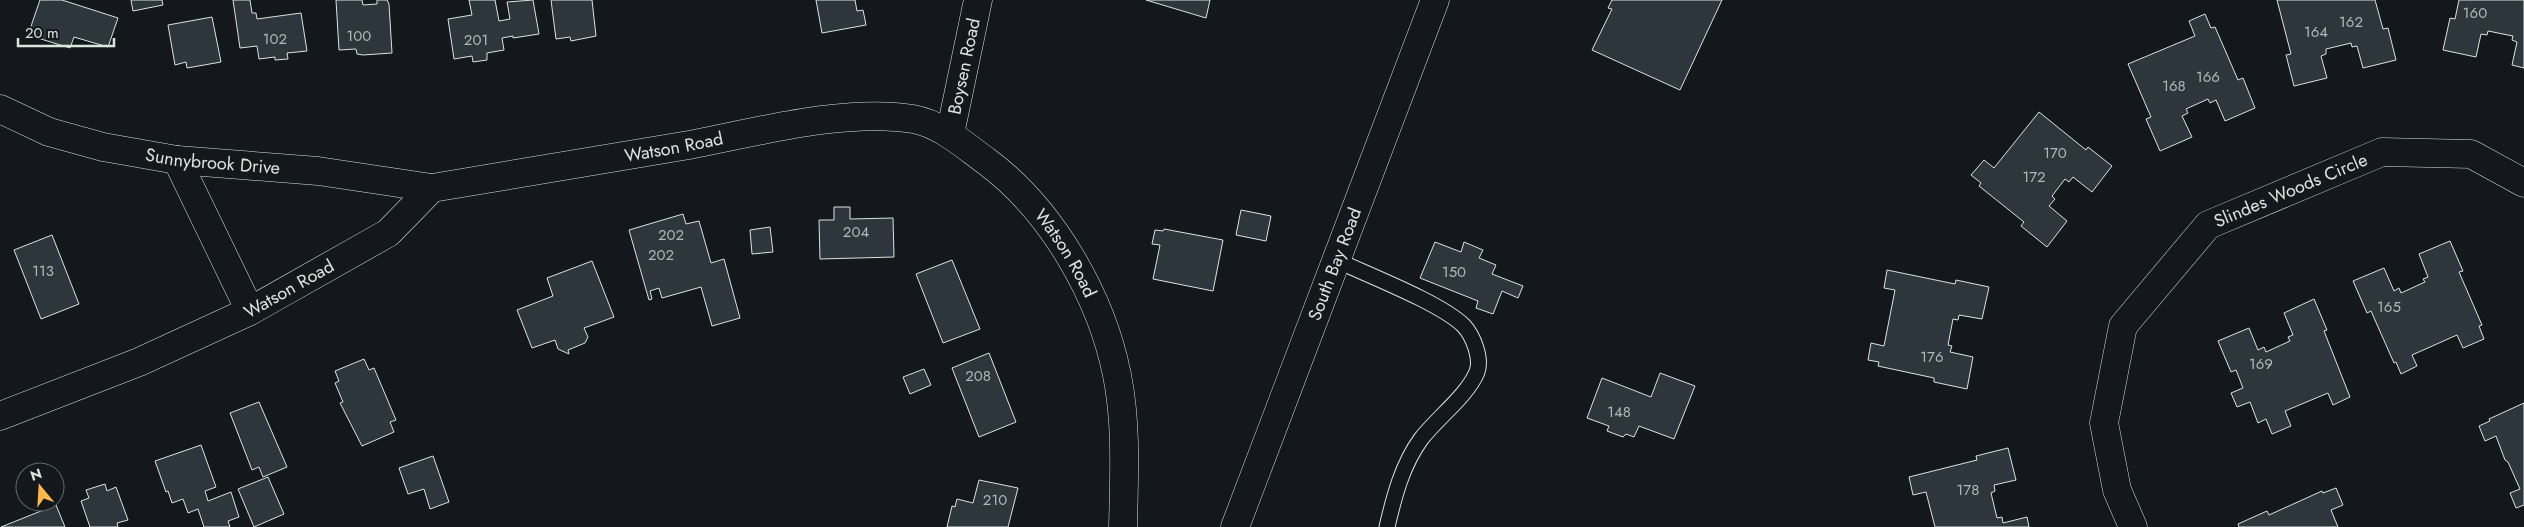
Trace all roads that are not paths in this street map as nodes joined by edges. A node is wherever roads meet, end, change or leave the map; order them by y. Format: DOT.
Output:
graph roads {
  1 [pos="978,0"];
  2 [pos="1435,0"];
  3 [pos="0,109"];
  4 [pos="950,134"];
  5 [pos="177,160"];
  6 [pos="2524,183"];
  7 [pos="432,188"];
  8 [pos="1336,260"];
  9 [pos="250,311"];
  10 [pos="0,416"];
  11 [pos="1123,527"];
  12 [pos="1235,527"];
  13 [pos="1387,527"];
  14 [pos="2133,527"];
  1 -- 4 [label="street, Boysen Road"];
  2 -- 8 [label="street, South Bay Road"];
  3 -- 5 [label="street, Sunnybrook Drive"];
  4 -- 7 [label="street, Watson Road"];
  4 -- 11 [label="street, Watson Road"];
  5 -- 7 [label="street, Sunnybrook Drive"];
  5 -- 9 [label="street"];
  6 -- 14 [label="street, Slindes Woods Circle"];
  7 -- 9 [label="street, Watson Road"];
  8 -- 12 [label="street, South Bay Road"];
  8 -- 13 [label="lane"];
  9 -- 10 [label="street, Watson Road"];
}
